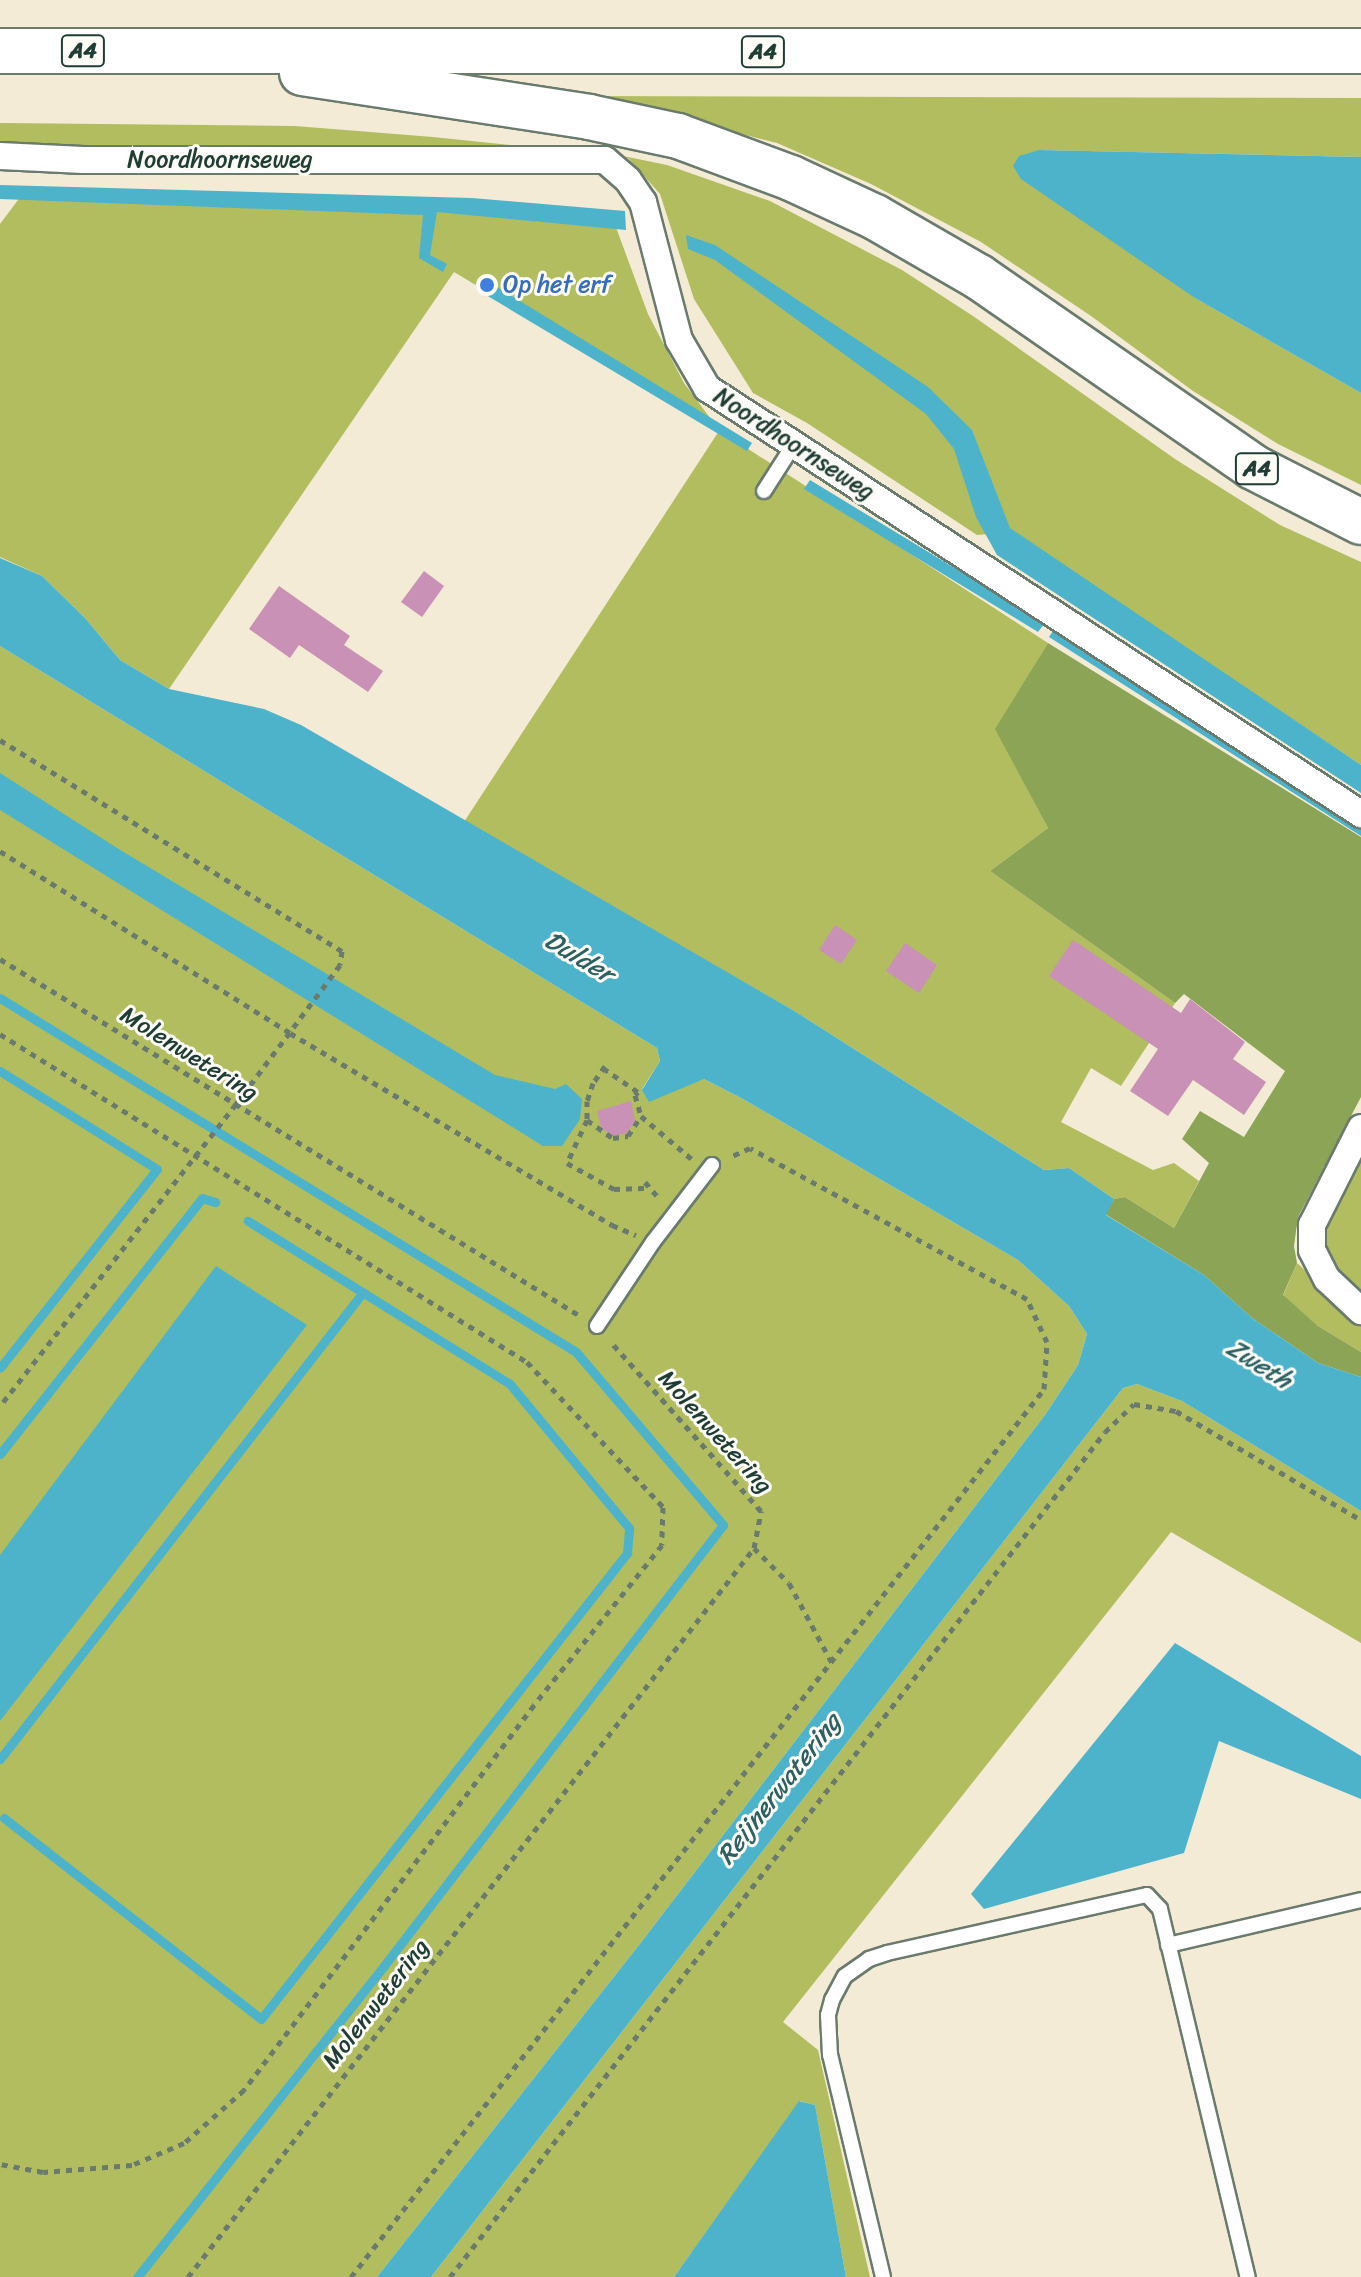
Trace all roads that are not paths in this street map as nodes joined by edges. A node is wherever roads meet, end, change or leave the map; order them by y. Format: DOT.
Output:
graph roads {
  1 [pos="0,51"];
  2 [pos="165,51"];
  3 [pos="1361,51"];
  4 [pos="0,156"];
  5 [pos="794,444"];
  6 [pos="764,491"];
  7 [pos="1361,522"];
  8 [pos="1361,814"];
  9 [pos="1361,1128"];
  10 [pos="709,1168"];
  11 [pos="1361,1311"];
  12 [pos="597,1326"];
  13 [pos="1361,1900"];
  14 [pos="1168,1945"];
  15 [pos="883,2277"];
  16 [pos="1248,2277"];
  1 -- 2 [label="highway, A4"];
  2 -- 3 [label="highway, A4"];
  2 -- 7 [label="highway, A4"];
  4 -- 5 [label="street, Noordhoornseweg"];
  5 -- 6 [label="lane"];
  5 -- 8 [label="street, Noordhoornseweg"];
  9 -- 11 [label="street"];
  10 -- 12 [label="lane"];
  13 -- 14 [label="lane"];
  14 -- 15 [label="lane"];
  14 -- 16 [label="lane"];
}
